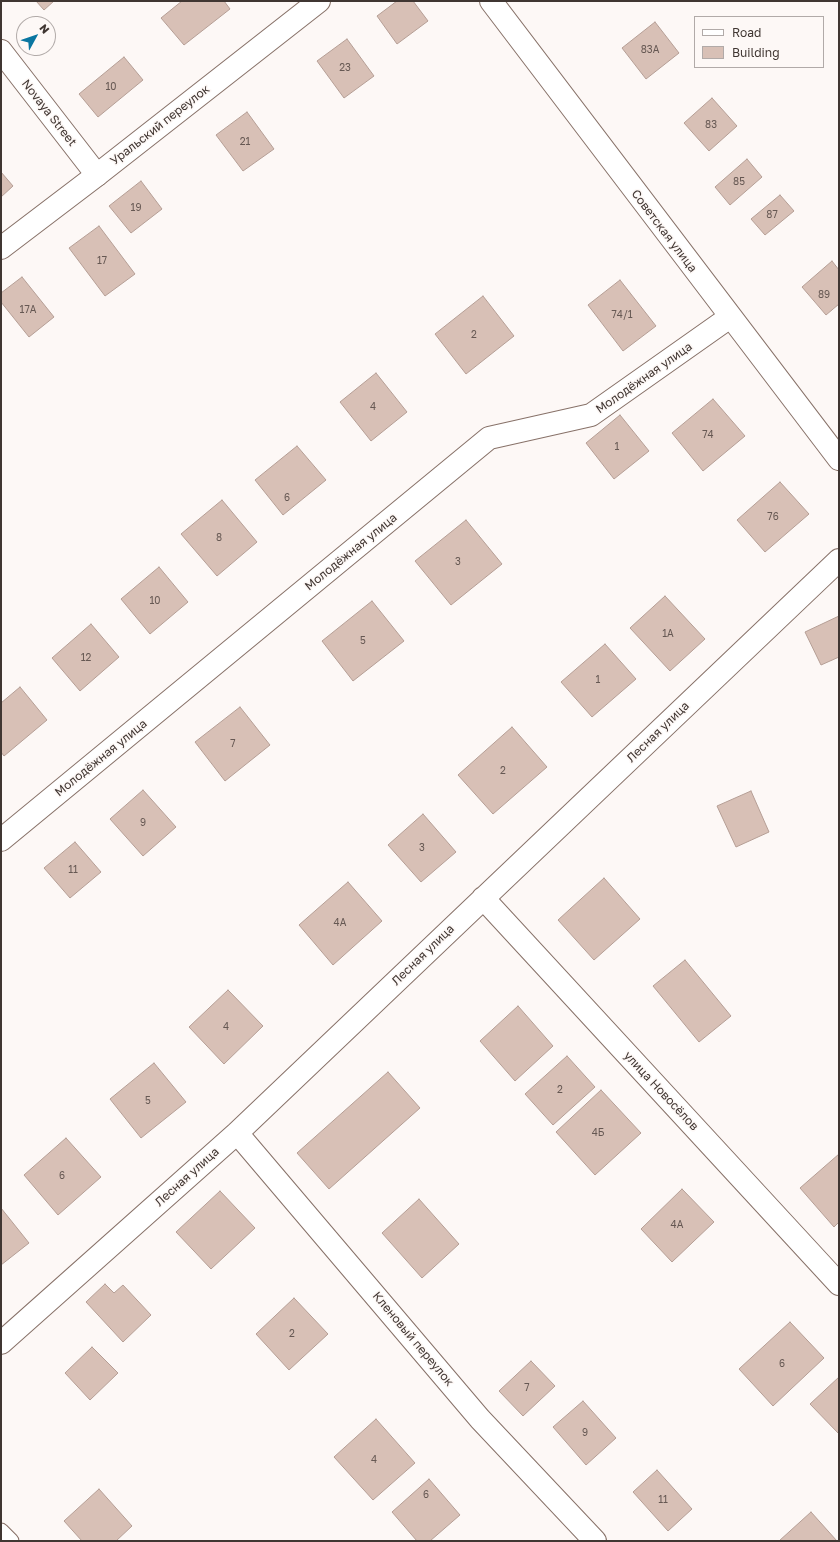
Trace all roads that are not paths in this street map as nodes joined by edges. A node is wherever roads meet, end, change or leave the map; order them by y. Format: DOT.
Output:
graph roads {
  1 [pos="319,1"];
  2 [pos="491,1"];
  3 [pos="1,50"];
  4 [pos="97,175"];
  5 [pos="1,248"];
  6 [pos="730,317"];
  7 [pos="839,459"];
  8 [pos="839,560"];
  9 [pos="1,840"];
  10 [pos="483,898"];
  11 [pos="237,1132"];
  12 [pos="839,1284"];
  13 [pos="1,1343"];
  14 [pos="1,1531"];
  15 [pos="10,1541"];
  16 [pos="595,1541"];
  1 -- 4 [label="street, Уральский переулок"];
  2 -- 6 [label="street, Советская улица"];
  3 -- 4 [label="street, Novaya Street"];
  4 -- 5 [label="street, Уральский переулок"];
  6 -- 7 [label="street, Советская улица"];
  6 -- 9 [label="street, Молодёжная улица"];
  8 -- 10 [label="street, Лесная улица"];
  10 -- 11 [label="street, Лесная улица"];
  10 -- 12 [label="street, улица Новосёлов"];
  11 -- 13 [label="street, Лесная улица"];
  11 -- 16 [label="street, Кленовый переулок"];
  14 -- 15 [label="lane"];
}
